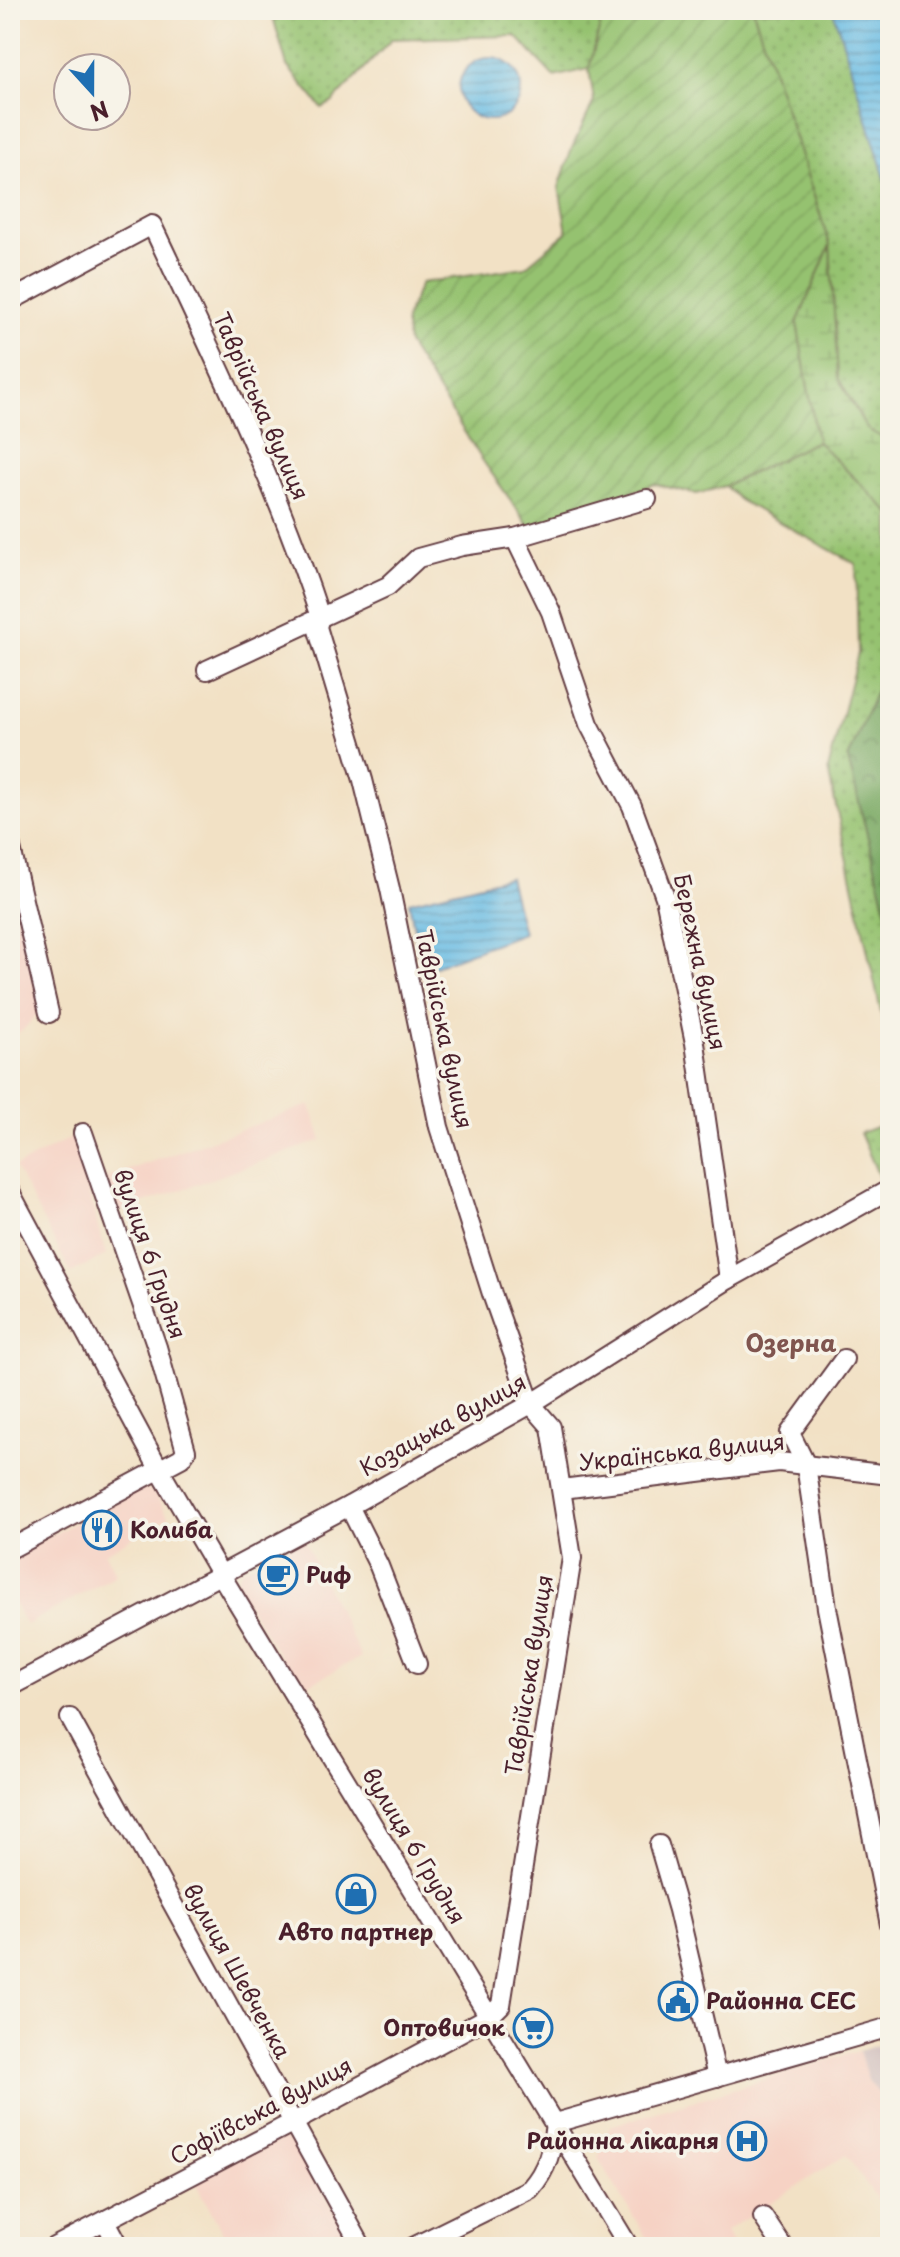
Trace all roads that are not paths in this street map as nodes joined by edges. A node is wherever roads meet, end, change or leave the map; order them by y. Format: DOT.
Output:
graph roads {
  1 [pos="10,301"];
  2 [pos="647,499"];
  3 [pos="515,538"];
  4 [pos="320,617"];
  5 [pos="207,670"];
  6 [pos="10,844"];
  7 [pos="49,1013"];
  8 [pos="83,1133"];
  9 [pos="890,1189"];
  10 [pos="10,1192"];
  11 [pos="729,1279"];
  12 [pos="844,1359"];
  13 [pos="531,1404"];
  14 [pos="806,1465"];
  15 [pos="159,1469"];
  16 [pos="890,1475"];
  17 [pos="562,1489"];
  18 [pos="349,1506"];
  19 [pos="10,1549"];
  20 [pos="221,1575"];
  21 [pos="417,1664"];
  22 [pos="10,1687"];
  23 [pos="70,1718"];
  24 [pos="659,1845"];
  25 [pos="890,1925"];
  26 [pos="490,2016"];
  27 [pos="890,2027"];
  28 [pos="717,2077"];
  29 [pos="293,2122"];
  30 [pos="555,2123"];
  31 [pos="763,2217"];
  32 [pos="105,2221"];
  33 [pos="54,2247"];
  34 [pos="119,2247"];
  35 [pos="362,2247"];
  36 [pos="413,2247"];
  37 [pos="629,2247"];
  38 [pos="783,2247"];
  1 -- 4 [label="street, Таврійська вулиця"];
  2 -- 3 [label="street"];
  3 -- 4 [label="street"];
  3 -- 11 [label="street, Бережна вулиця"];
  4 -- 5 [label="street"];
  4 -- 13 [label="street, Таврійська вулиця"];
  6 -- 7 [label="street"];
  8 -- 15 [label="street, вулиця 6 Грудня"];
  9 -- 11 [label="street, Козацька вулиця"];
  10 -- 15 [label="street, вулиця 6 Грудня"];
  11 -- 13 [label="street, Козацька вулиця"];
  12 -- 14 [label="street, Українська вулиця"];
  13 -- 17 [label="street, Таврійська вулиця"];
  13 -- 18 [label="street, Козацька вулиця"];
  14 -- 16 [label="street, Українська вулиця"];
  14 -- 17 [label="street, Українська вулиця"];
  14 -- 25 [label="street"];
  15 -- 19 [label="street"];
  15 -- 20 [label="street, вулиця 6 Грудня"];
  17 -- 26 [label="street, Таврійська вулиця"];
  18 -- 20 [label="street, Козацька вулиця"];
  18 -- 21 [label="street"];
  20 -- 22 [label="street, Козацька вулиця"];
  20 -- 26 [label="street, вулиця 6 Грудня"];
  23 -- 29 [label="street, вулиця Шевченка"];
  24 -- 28 [label="street"];
  26 -- 29 [label="street, Софіївська вулиця"];
  26 -- 30 [label="street, вулиця 6 Грудня"];
  27 -- 28 [label="street"];
  28 -- 30 [label="street"];
  29 -- 32 [label="street, Софіївська вулиця"];
  29 -- 35 [label="street, вулиця Шевченка"];
  30 -- 36 [label="street"];
  30 -- 37 [label="street, вулиця 6 Грудня"];
  31 -- 38 [label="street"];
  32 -- 33 [label="street, Софіївська вулиця"];
  32 -- 34 [label="street"];
}
